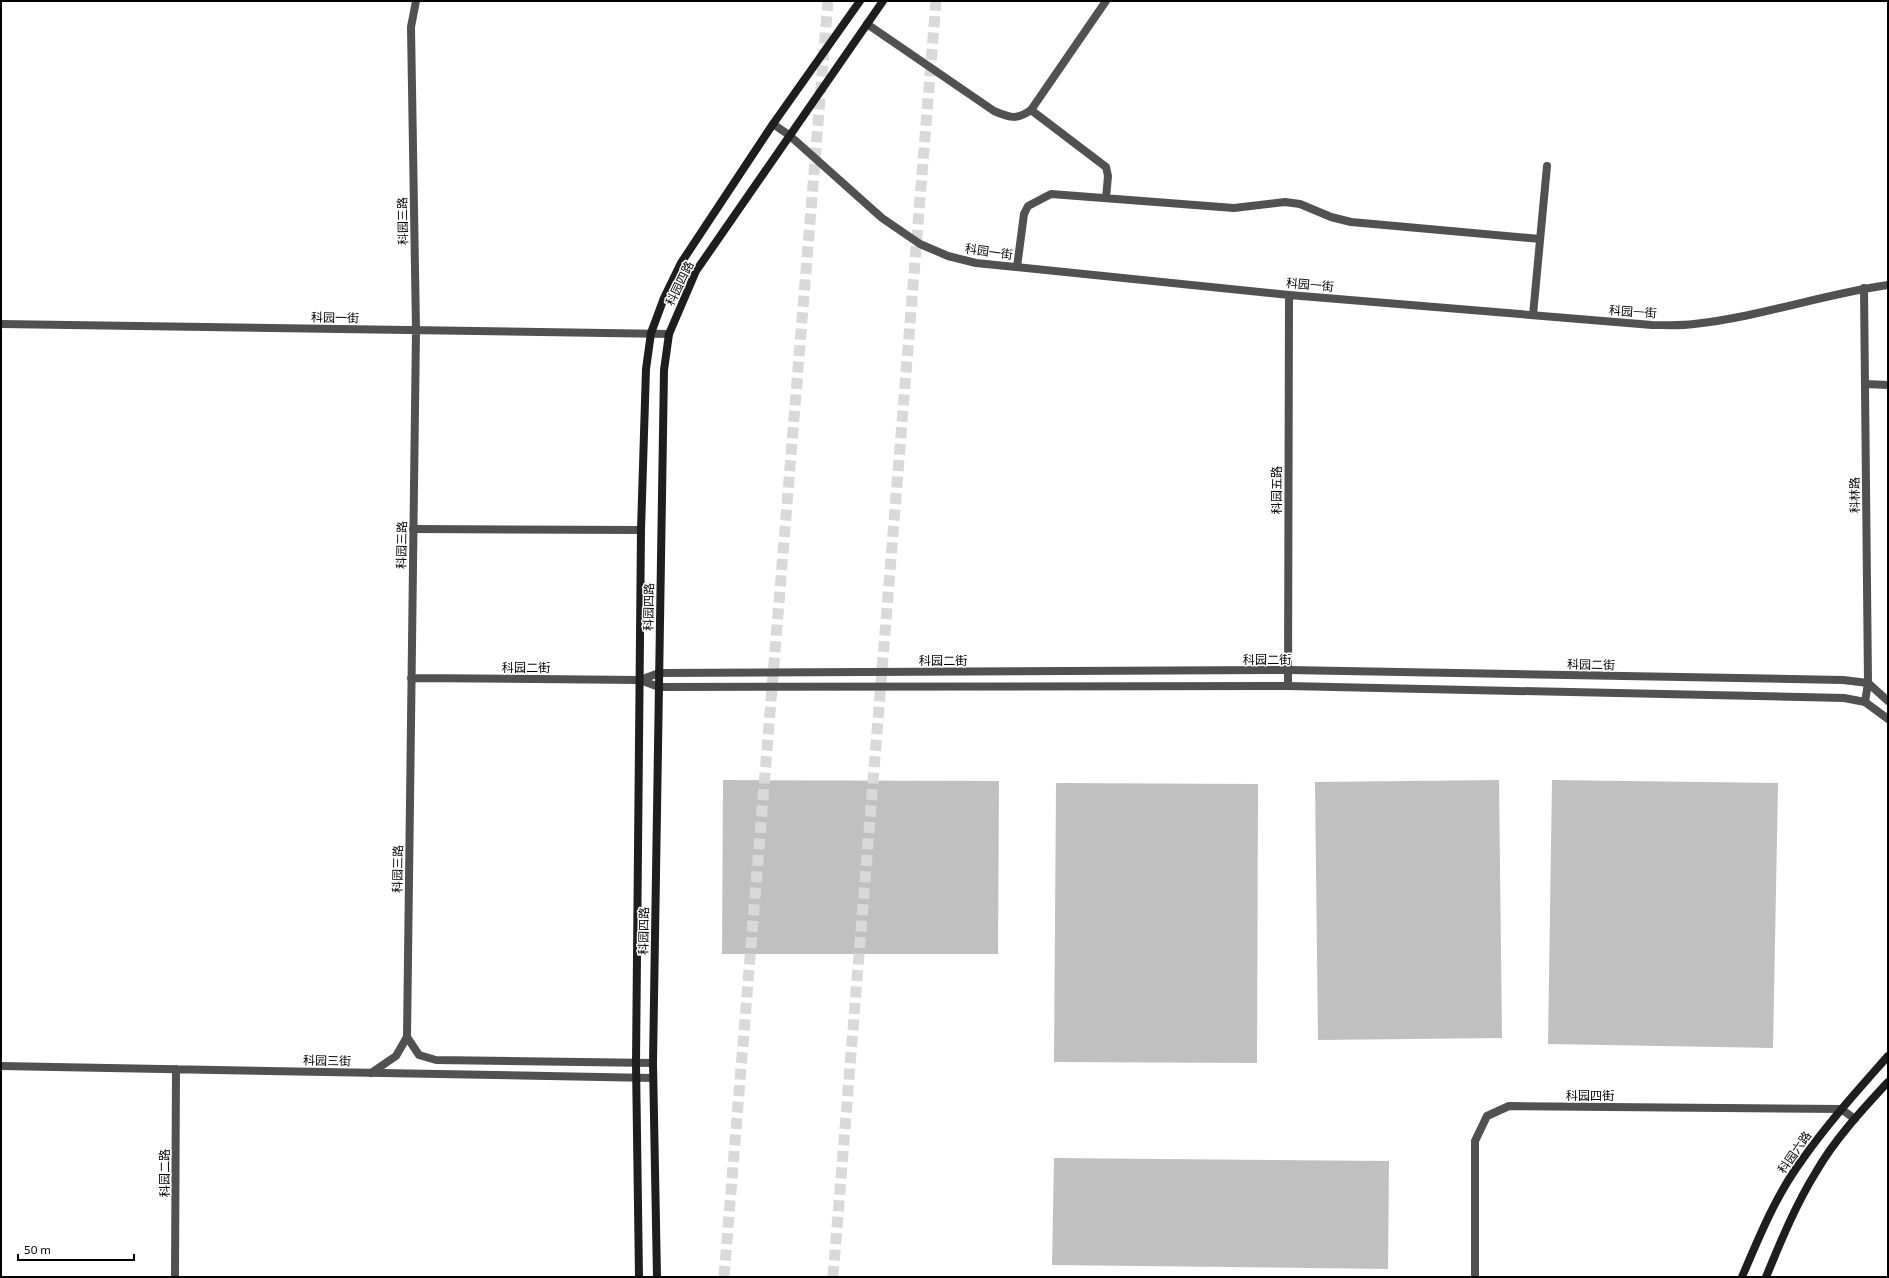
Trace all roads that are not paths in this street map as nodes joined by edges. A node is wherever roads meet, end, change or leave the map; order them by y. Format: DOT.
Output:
graph roads {
  1 [pos="416,1"];
  2 [pos="860,1"];
  3 [pos="883,1"];
  4 [pos="1106,1"];
  5 [pos="867,24"];
  6 [pos="1031,110"];
  7 [pos="773,124"];
  8 [pos="789,135"];
  9 [pos="1547,166"];
  10 [pos="1106,198"];
  11 [pos="1540,239"];
  12 [pos="1017,267"];
  13 [pos="1888,285"];
  14 [pos="1864,288"];
  15 [pos="1289,295"];
  16 [pos="1533,315"];
  17 [pos="1,324"];
  18 [pos="416,330"];
  19 [pos="651,333"];
  20 [pos="669,334"];
  21 [pos="1865,384"];
  22 [pos="1888,385"];
  23 [pos="413,529"];
  24 [pos="641,530"];
  25 [pos="1288,670"];
  26 [pos="659,673"];
  27 [pos="411,678"];
  28 [pos="640,680"];
  29 [pos="1868,683"];
  30 [pos="1288,686"];
  31 [pos="659,688"];
  32 [pos="1888,700"];
  33 [pos="1865,702"];
  34 [pos="1888,719"];
  35 [pos="407,1037"];
  36 [pos="1888,1056"];
  37 [pos="636,1063"];
  38 [pos="653,1063"];
  39 [pos="1,1066"];
  40 [pos="176,1069"];
  41 [pos="371,1073"];
  42 [pos="636,1078"];
  43 [pos="653,1078"];
  44 [pos="1888,1082"];
  45 [pos="1841,1109"];
  46 [pos="1855,1119"];
  47 [pos="175,1277"];
  48 [pos="639,1277"];
  49 [pos="657,1277"];
  50 [pos="1475,1277"];
  51 [pos="1742,1277"];
  52 [pos="1766,1277"];
  1 -- 18 [label="street, 科园三路"];
  2 -- 7 [label="main road, 科园四路"];
  3 -- 5 [label="main road, 科园四路"];
  4 -- 6 [label="street"];
  5 -- 6 [label="street"];
  5 -- 8 [label="main road, 科园四路"];
  6 -- 10 [label="street"];
  7 -- 8 [label="street, 科园一街"];
  7 -- 19 [label="main road, 科园四路"];
  8 -- 12 [label="street, 科园一街"];
  8 -- 20 [label="main road, 科园四路"];
  9 -- 11 [label="street"];
  10 -- 11 [label="street"];
  10 -- 12 [label="street"];
  11 -- 16 [label="street"];
  12 -- 15 [label="street, 科园一街"];
  13 -- 14 [label="street, 科园一街"];
  14 -- 16 [label="street, 科园一街"];
  14 -- 21 [label="street, 科林路"];
  15 -- 16 [label="street, 科园一街"];
  15 -- 25 [label="street, 科园五路"];
  17 -- 18 [label="street, 科园一街"];
  18 -- 19 [label="street, 科园一街"];
  18 -- 23 [label="street, 科园三路"];
  19 -- 20 [label="street, 科园一街"];
  19 -- 24 [label="main road, 科园四路"];
  20 -- 26 [label="main road, 科园四路"];
  21 -- 22 [label="street"];
  21 -- 29 [label="street, 科林路"];
  23 -- 24 [label="street"];
  23 -- 27 [label="street, 科园三路"];
  24 -- 28 [label="main road, 科园四路"];
  25 -- 26 [label="street, 科园二街"];
  25 -- 29 [label="street, 科园二街"];
  25 -- 30 [label="street, 科园五路"];
  26 -- 28 [label="street, 科园二街"];
  26 -- 31 [label="main road, 科园四路"];
  27 -- 28 [label="street, 科园二街"];
  27 -- 35 [label="street, 科园三路"];
  28 -- 31 [label="street, 科园二街"];
  28 -- 37 [label="main road, 科园四路"];
  29 -- 32 [label="street"];
  29 -- 33 [label="street, 科林路"];
  30 -- 31 [label="street, 科园二街"];
  30 -- 33 [label="street, 科园二街"];
  31 -- 38 [label="main road, 科园四路"];
  33 -- 34 [label="street, 科园二街"];
  35 -- 37 [label="street"];
  35 -- 41 [label="street, 科园三路"];
  36 -- 45 [label="main road, 科园六路"];
  37 -- 38 [label="street"];
  37 -- 42 [label="main road, 科园四路"];
  38 -- 43 [label="main road, 科园四路"];
  39 -- 40 [label="street, 科园三街"];
  40 -- 41 [label="street, 科园三街"];
  40 -- 47 [label="street, 科园二路"];
  41 -- 42 [label="street, 科园三街"];
  42 -- 43 [label="street, 科园三街"];
  42 -- 48 [label="main road, 科园四路"];
  43 -- 49 [label="main road, 科园四路"];
  44 -- 46 [label="main road"];
  45 -- 46 [label="street"];
  45 -- 50 [label="street, 科园四街"];
  45 -- 51 [label="main road, 科园六路"];
  46 -- 52 [label="main road"];
}
